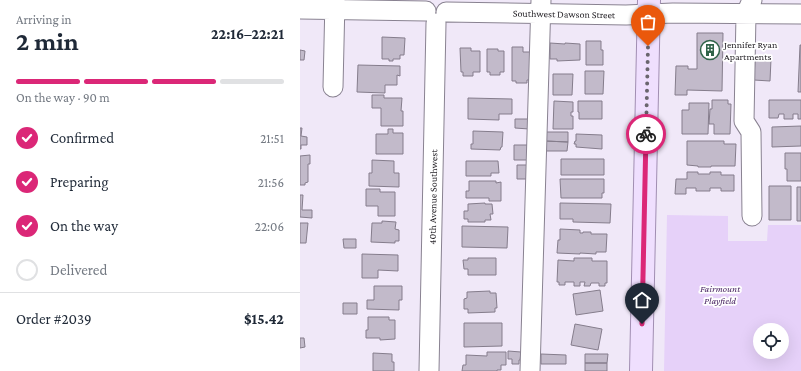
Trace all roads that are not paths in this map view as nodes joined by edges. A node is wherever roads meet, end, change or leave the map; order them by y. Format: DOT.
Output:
graph roads {
  1 [pos="335,5"];
  2 [pos="533,6"];
  3 [pos="649,7"];
  4 [pos="749,7"];
  5 [pos="300,9"];
  6 [pos="436,10"];
  7 [pos="801,14"];
  8 [pos="333,87"];
  9 [pos="752,216"];
  10 [pos="429,371"];
  11 [pos="530,371"];
  12 [pos="641,371"];
  1 -- 5 [label="street, Southwest Dawson Street"];
  1 -- 6 [label="street, Southwest Dawson Street"];
  1 -- 8 [label="street"];
  2 -- 3 [label="street, Southwest Dawson Street"];
  2 -- 6 [label="street, Southwest Dawson Street"];
  2 -- 11 [label="street"];
  3 -- 4 [label="street, Southwest Dawson Street"];
  3 -- 12 [label="main road"];
  4 -- 7 [label="street, Southwest Dawson Street"];
  4 -- 9 [label="street"];
  6 -- 10 [label="street, 40th Avenue Southwest"];
}
